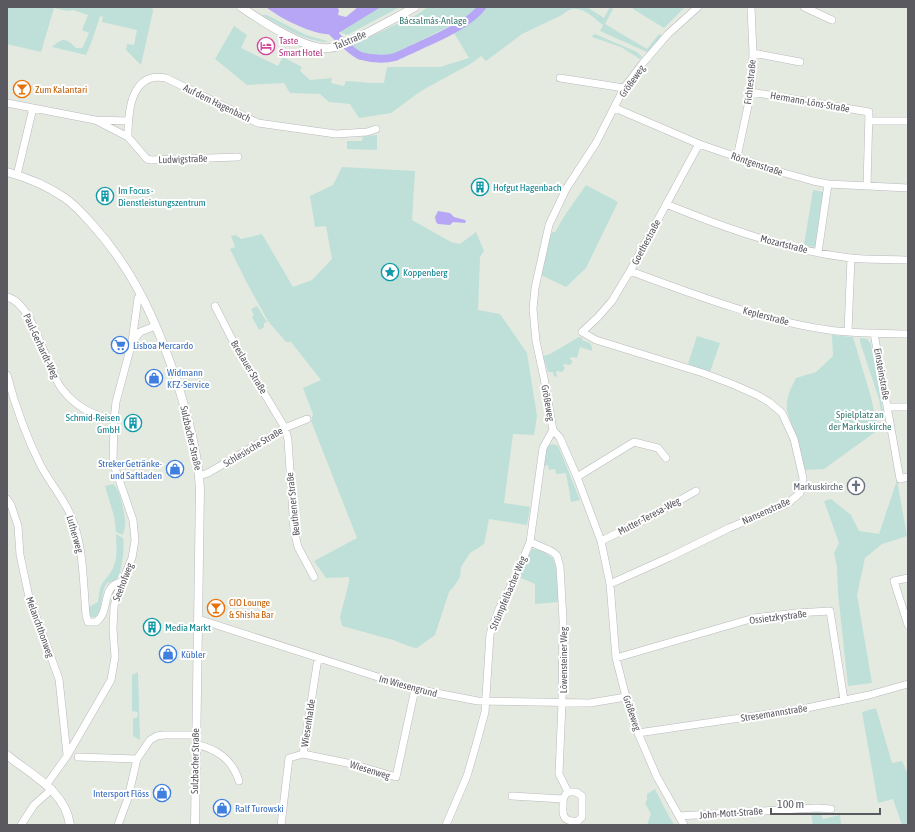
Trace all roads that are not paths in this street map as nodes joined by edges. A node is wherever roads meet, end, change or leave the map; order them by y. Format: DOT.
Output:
graph roads {
  1 [pos="241,7"];
  2 [pos="415,7"];
  3 [pos="698,7"];
  4 [pos="751,7"];
  5 [pos="804,7"];
  6 [pos="832,20"];
  7 [pos="753,53"];
  8 [pos="800,62"];
  9 [pos="560,78"];
  10 [pos="624,88"];
  11 [pos="751,92"];
  12 [pos="7,103"];
  13 [pos="33,108"];
  14 [pos="615,108"];
  15 [pos="94,120"];
  16 [pos="128,121"];
  17 [pos="870,121"];
  18 [pos="908,121"];
  19 [pos="376,129"];
  20 [pos="128,137"];
  21 [pos="699,144"];
  22 [pos="238,157"];
  23 [pos="737,157"];
  24 [pos="7,172"];
  25 [pos="17,175"];
  26 [pos="828,184"];
  27 [pos="867,186"];
  28 [pos="908,188"];
  29 [pos="666,204"];
  30 [pos="818,253"];
  31 [pos="851,258"];
  32 [pos="908,260"];
  33 [pos="630,271"];
  34 [pos="141,295"];
  35 [pos="7,297"];
  36 [pos="215,306"];
  37 [pos="155,326"];
  38 [pos="848,331"];
  39 [pos="582,332"];
  40 [pos="874,333"];
  41 [pos="908,334"];
  42 [pos="132,342"];
  43 [pos="7,375"];
  44 [pos="888,407"];
  45 [pos="908,407"];
  46 [pos="307,419"];
  47 [pos="114,420"];
  48 [pos="285,428"];
  49 [pos="553,430"];
  50 [pos="666,458"];
  51 [pos="199,476"];
  52 [pos="577,477"];
  53 [pos="908,478"];
  54 [pos="696,491"];
  55 [pos="7,499"];
  56 [pos="601,541"];
  57 [pos="530,542"];
  58 [pos="314,577"];
  59 [pos="908,578"];
  60 [pos="122,582"];
  61 [pos="610,584"];
  62 [pos="198,619"];
  63 [pos="908,625"];
  64 [pos="318,658"];
  65 [pos="616,658"];
  66 [pos="908,684"];
  67 [pos="415,689"];
  68 [pos="626,697"];
  69 [pos="844,700"];
  70 [pos="485,702"];
  71 [pos="562,703"];
  72 [pos="638,732"];
  73 [pos="196,735"];
  74 [pos="195,744"];
  75 [pos="303,754"];
  76 [pos="7,755"];
  77 [pos="66,756"];
  78 [pos="78,757"];
  79 [pos="137,759"];
  80 [pos="238,781"];
  81 [pos="49,786"];
  82 [pos="568,792"];
  83 [pos="512,796"];
  84 [pos="563,799"];
  85 [pos="831,810"];
  86 [pos="679,816"];
  87 [pos="21,825"];
  88 [pos="70,825"];
  89 [pos="118,825"];
  90 [pos="195,825"];
  91 [pos="281,825"];
  92 [pos="446,825"];
  93 [pos="684,825"];
  1 -- 2 [label="street, Talstraße"];
  3 -- 10 [label="street, Größeweg"];
  4 -- 7 [label="street, Fichtestraße"];
  5 -- 6 [label="street"];
  7 -- 8 [label="street"];
  7 -- 11 [label="street, Fichtestraße"];
  9 -- 10 [label="street"];
  10 -- 14 [label="street, Größeweg"];
  11 -- 17 [label="street, Hermann-Löns-Straße"];
  11 -- 23 [label="street, Fichtestraße"];
  12 -- 13 [label="street, Ludwigstraße"];
  13 -- 15 [label="street, Ludwigstraße"];
  13 -- 25 [label="street"];
  14 -- 21 [label="street, Röntgenstraße"];
  14 -- 49 [label="street, Größeweg"];
  15 -- 16 [label="street, Ludwigstraße"];
  15 -- 20 [label="street, Ludwigstraße"];
  16 -- 19 [label="street, Auf dem Hagenbach"];
  16 -- 20 [label="street, Auf dem Hagenbach"];
  17 -- 18 [label="street"];
  17 -- 27 [label="street"];
  20 -- 22 [label="street, Ludwigstraße"];
  21 -- 23 [label="street, Röntgenstraße"];
  21 -- 29 [label="street, Goethestraße"];
  23 -- 26 [label="street, Röntgenstraße"];
  24 -- 25 [label="street, Sulzbacher Straße"];
  25 -- 34 [label="street, Sulzbacher Straße"];
  26 -- 27 [label="street, Röntgenstraße"];
  26 -- 30 [label="street"];
  27 -- 28 [label="street, Röntgenstraße"];
  29 -- 30 [label="street, Mozartstraße"];
  29 -- 33 [label="street, Goethestraße"];
  30 -- 31 [label="street, Mozartstraße"];
  31 -- 32 [label="street, Mozartstraße"];
  31 -- 38 [label="street"];
  33 -- 38 [label="street, Keplerstraße"];
  33 -- 39 [label="street, Goethestraße"];
  34 -- 37 [label="street, Sulzbacher Straße"];
  34 -- 42 [label="street, Seehofweg"];
  35 -- 47 [label="street, Paul-Gerhardt-Weg"];
  36 -- 48 [label="street, Breslauer Straße"];
  37 -- 42 [label="street"];
  37 -- 51 [label="street, Sulzbacher Straße"];
  38 -- 40 [label="street, Keplerstraße"];
  39 -- 61 [label="street, Nansenstraße"];
  40 -- 41 [label="street, Keplerstraße"];
  40 -- 44 [label="street, Einsteinstraße"];
  42 -- 47 [label="street, Seehofweg"];
  43 -- 60 [label="street, Lutherweg"];
  44 -- 45 [label="street"];
  44 -- 53 [label="street, Einsteinstraße"];
  46 -- 48 [label="street, Schlesische Straße"];
  47 -- 60 [label="street, Seehofweg"];
  48 -- 51 [label="street, Schlesische Straße"];
  48 -- 58 [label="street, Beuthener Straße"];
  49 -- 52 [label="street, Größeweg"];
  49 -- 57 [label="street, Strümpfelbacher Weg"];
  50 -- 52 [label="street"];
  51 -- 62 [label="street, Sulzbacher Straße"];
  52 -- 56 [label="street, Größeweg"];
  54 -- 56 [label="street, Mutter-Teresa-Weg"];
  55 -- 77 [label="street, Melanchthonweg"];
  56 -- 61 [label="street, Größeweg"];
  57 -- 70 [label="street, Strümpfelbacher Weg"];
  57 -- 71 [label="street, Löwensteiner Weg"];
  59 -- 63 [label="street"];
  60 -- 77 [label="street, Seehofweg"];
  61 -- 65 [label="street, Größeweg"];
  62 -- 64 [label="street, Im Wiesengrund"];
  62 -- 73 [label="street, Sulzbacher Straße"];
  64 -- 67 [label="street, Im Wiesengrund"];
  64 -- 75 [label="street, Wiesenhalde"];
  65 -- 68 [label="street, Größeweg"];
  65 -- 69 [label="street, Ossietzkystraße"];
  66 -- 69 [label="street, Stresemannstraße"];
  67 -- 70 [label="street, Im Wiesengrund"];
  67 -- 75 [label="street, Wiesenweg"];
  68 -- 71 [label="street, Im Wiesengrund"];
  68 -- 72 [label="street, Größeweg"];
  69 -- 72 [label="street, Stresemannstraße"];
  70 -- 71 [label="street, Im Wiesengrund"];
  70 -- 92 [label="street, Strümpfelbacher Weg"];
  71 -- 82 [label="street, Löwensteiner Weg"];
  72 -- 86 [label="street, Größeweg"];
  73 -- 74 [label="street, Sulzbacher Straße"];
  73 -- 79 [label="street"];
  74 -- 80 [label="street"];
  74 -- 90 [label="street, Sulzbacher Straße"];
  75 -- 91 [label="street, Wiesenhalde"];
  76 -- 81 [label="street"];
  77 -- 81 [label="street, Seehofweg"];
  78 -- 79 [label="street"];
  79 -- 89 [label="street"];
  81 -- 87 [label="street, Seehofweg"];
  81 -- 88 [label="street"];
  82 -- 84 [label="street"];
  82 -- 84 [label="street"];
  83 -- 84 [label="street"];
  85 -- 86 [label="street, John-Mott-Straße"];
  86 -- 93 [label="street, Größeweg"];
}
